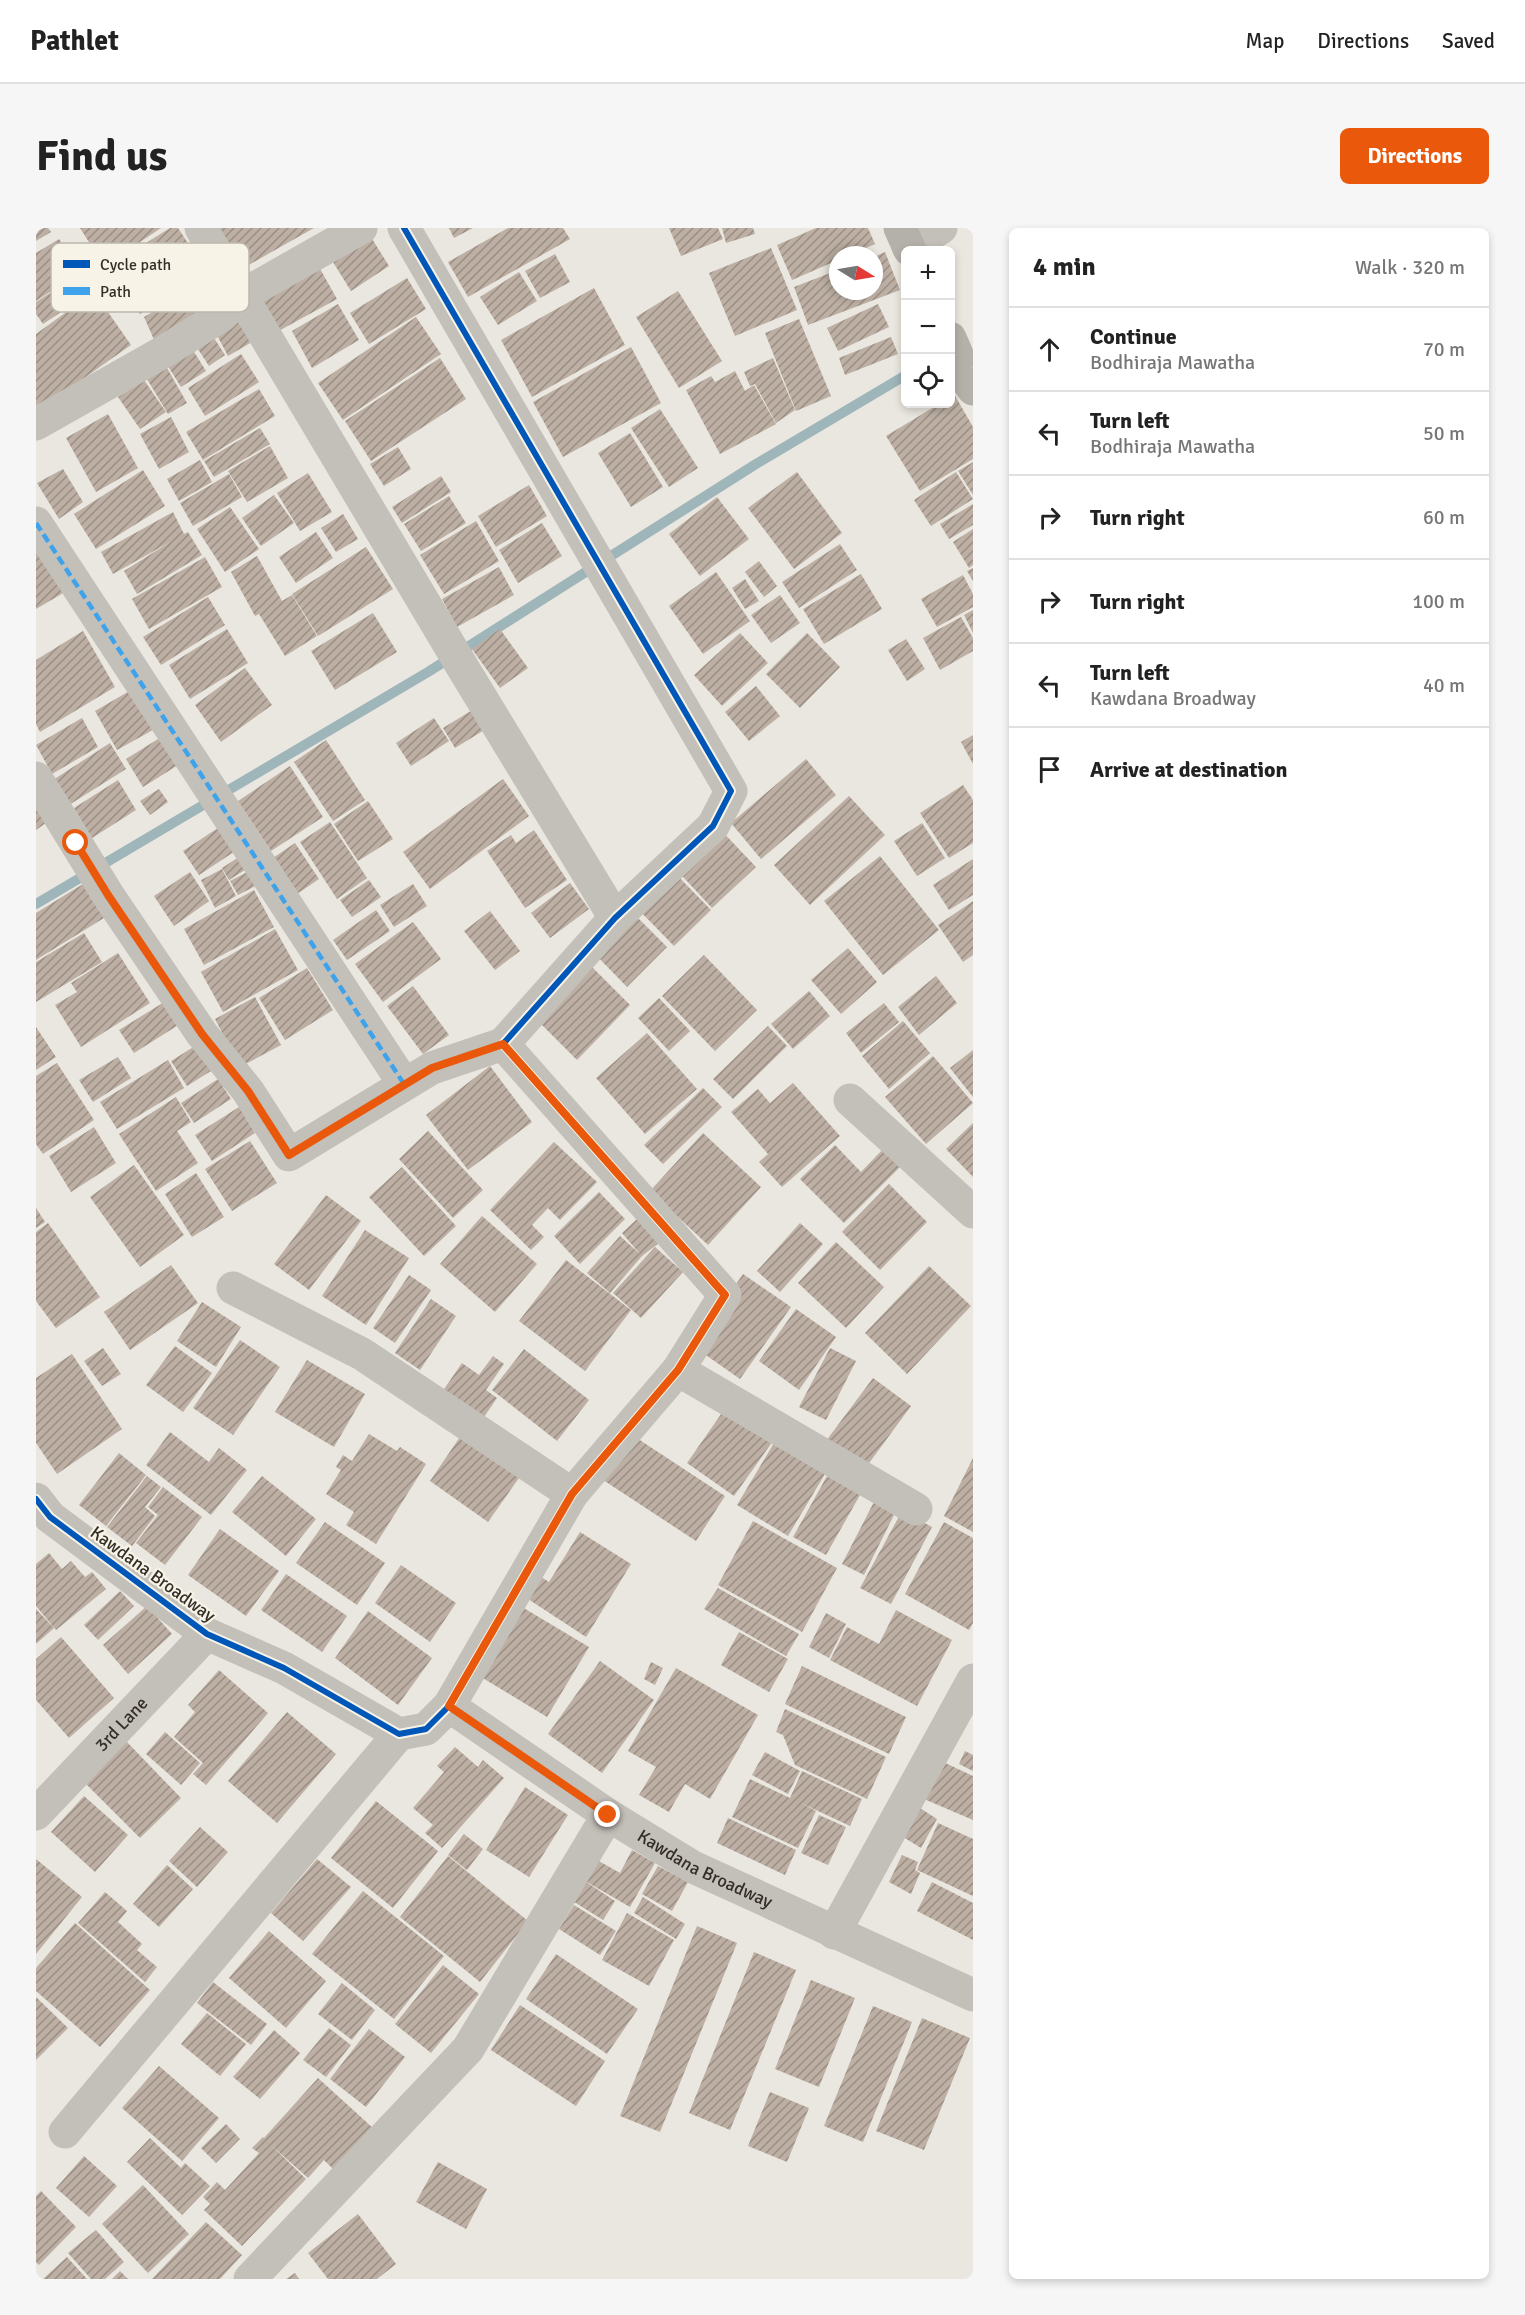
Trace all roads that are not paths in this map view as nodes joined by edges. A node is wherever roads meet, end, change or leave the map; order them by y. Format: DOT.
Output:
graph roads {
  1 [pos="201,228"];
  2 [pos="361,228"];
  3 [pos="405,228"];
  4 [pos="941,228"];
  5 [pos="906,242"];
  6 [pos="210,243"];
  7 [pos="249,291"];
  8 [pos="249,309"];
  9 [pos="225,312"];
  10 [pos="36,424"];
  11 [pos="36,524"];
  12 [pos="36,778"];
  13 [pos="615,918"];
  14 [pos="503,1044"];
  15 [pos="404,1084"];
  16 [pos="850,1100"];
  17 [pos="973,1212"];
  18 [pos="233,1288"];
  19 [pos="678,1370"];
  20 [pos="572,1494"];
  21 [pos="916,1509"];
  22 [pos="41,1515"];
  23 [pos="207,1634"];
  24 [pos="973,1680"];
  25 [pos="449,1706"];
  26 [pos="399,1734"];
  27 [pos="36,1815"];
  28 [pos="608,1815"];
  29 [pos="834,1933"];
  30 [pos="973,1995"];
  31 [pos="65,2132"];
  32 [pos="250,2279"];
  1 -- 6 [label="street"];
  2 -- 7 [label="street"];
  3 -- 13 [label="street"];
  4 -- 5 [label="street"];
  8 -- 13 [label="street"];
  9 -- 10 [label="street"];
  11 -- 15 [label="street"];
  12 -- 15 [label="street"];
  13 -- 14 [label="street"];
  14 -- 15 [label="street"];
  14 -- 19 [label="street"];
  16 -- 17 [label="street"];
  18 -- 20 [label="street"];
  19 -- 20 [label="street"];
  19 -- 21 [label="street"];
  20 -- 25 [label="street"];
  22 -- 23 [label="street, Kawdana Broadway"];
  23 -- 26 [label="street, Kawdana Broadway"];
  23 -- 27 [label="street, 3rd Lane"];
  24 -- 29 [label="street"];
  25 -- 26 [label="street"];
  25 -- 28 [label="street, Kawdana Broadway"];
  26 -- 31 [label="street"];
  28 -- 29 [label="street, Kawdana Broadway"];
  28 -- 32 [label="street"];
  29 -- 30 [label="street, Kawdana Broadway"];
}
